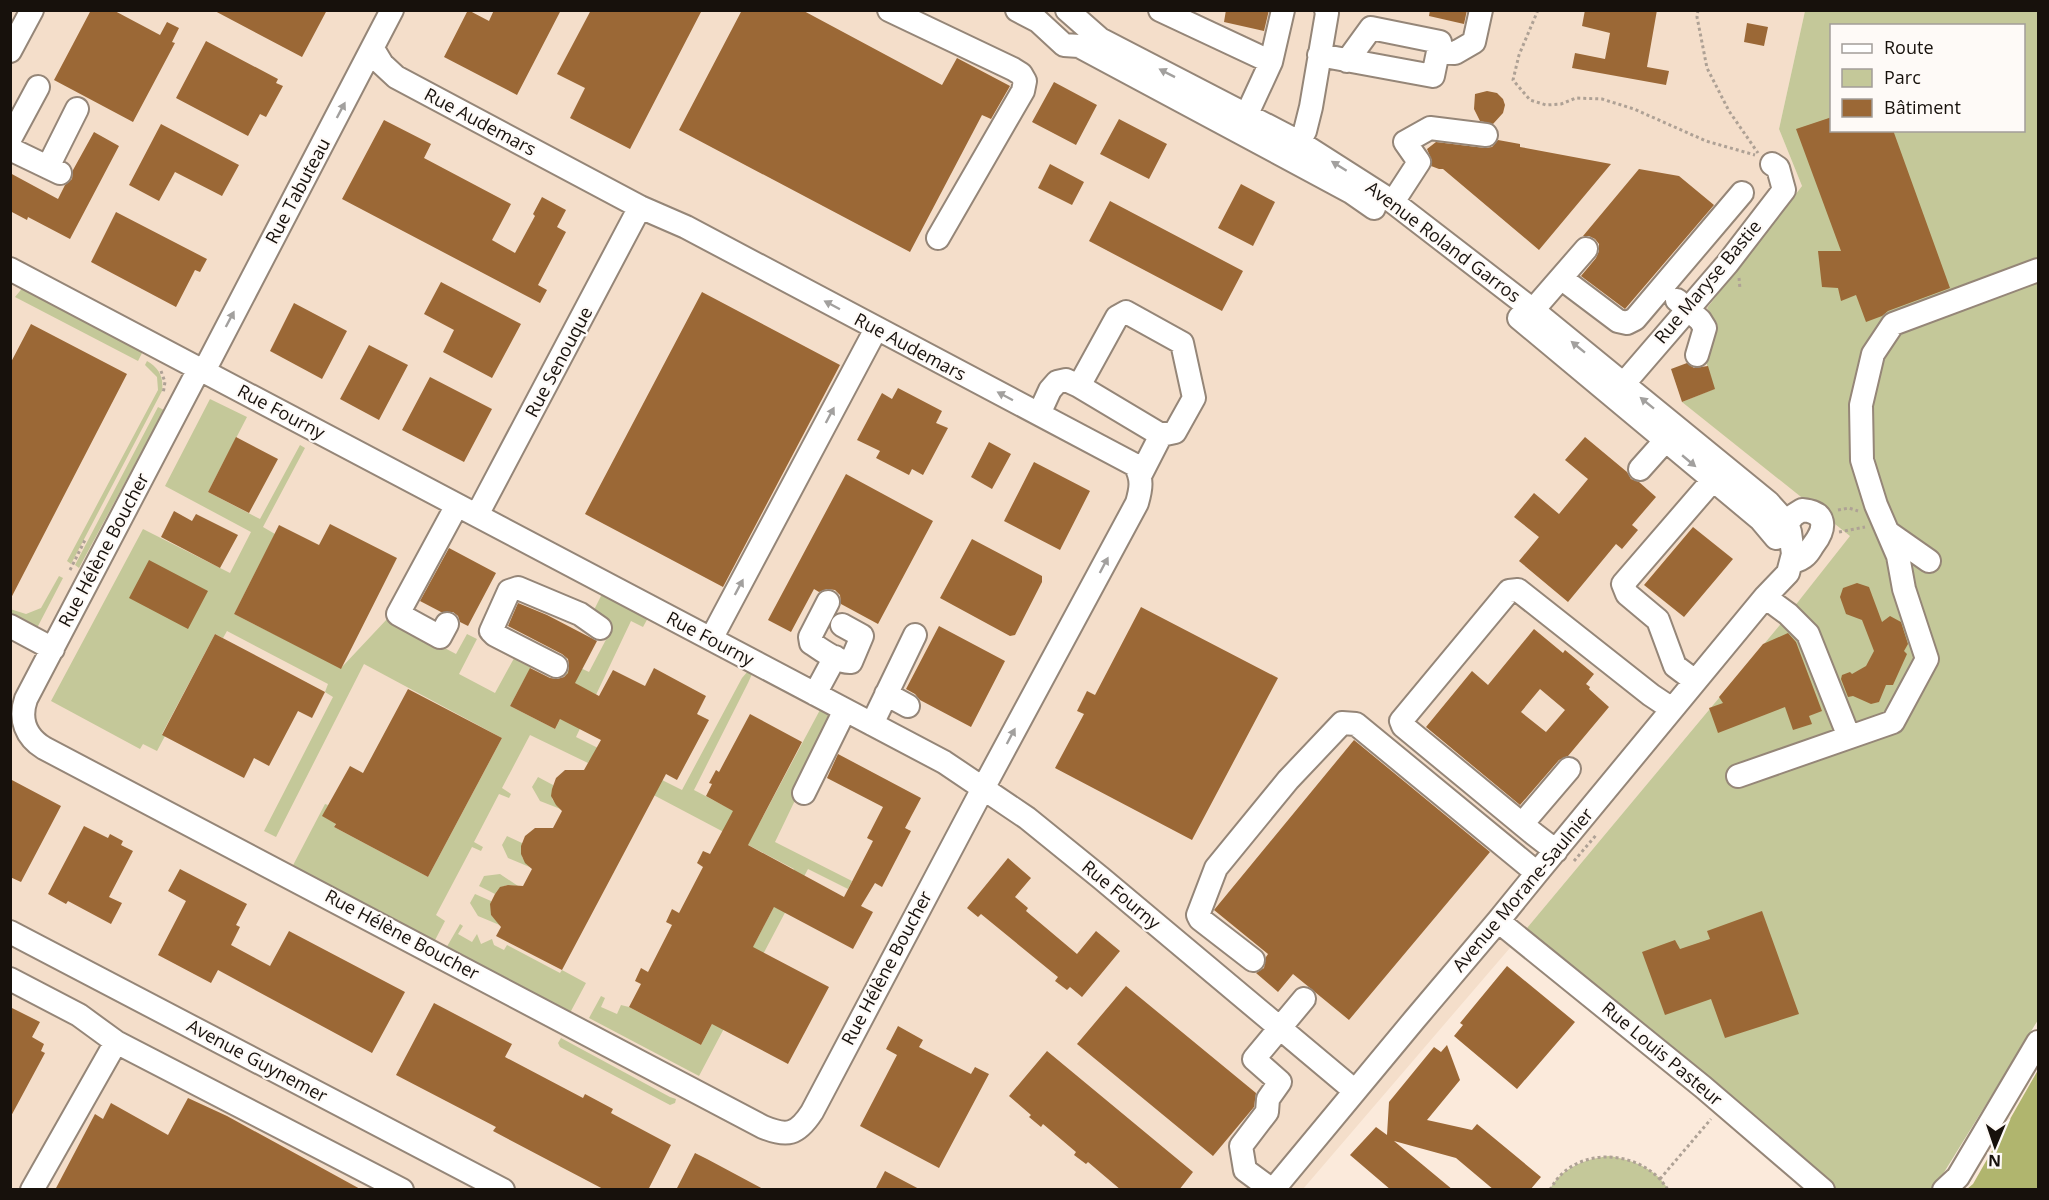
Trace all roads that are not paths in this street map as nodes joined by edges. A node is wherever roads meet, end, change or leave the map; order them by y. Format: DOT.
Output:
graph roads {
  1 [pos="32,10"];
  2 [pos="392,10"];
  3 [pos="1017,10"];
  4 [pos="1046,10"];
  5 [pos="1067,10"];
  6 [pos="1160,10"];
  7 [pos="1283,10"];
  8 [pos="1481,10"];
  9 [pos="1327,11"];
  10 [pos="904,14"];
  11 [pos="1078,46"];
  12 [pos="373,49"];
  13 [pos="10,51"];
  14 [pos="1438,52"];
  15 [pos="1319,55"];
  16 [pos="1347,61"];
  17 [pos="1271,62"];
  18 [pos="38,87"];
  19 [pos="76,109"];
  20 [pos="1243,123"];
  21 [pos="1486,135"];
  22 [pos="10,139"];
  23 [pos="10,149"];
  24 [pos="1294,150"];
  25 [pos="1772,164"];
  26 [pos="1742,193"];
  27 [pos="1393,202"];
  28 [pos="640,207"];
  29 [pos="938,238"];
  30 [pos="1586,249"];
  31 [pos="10,269"];
  32 [pos="2038,270"];
  33 [pos="1561,278"];
  34 [pos="1663,287"];
  35 [pos="1687,309"];
  36 [pos="1533,310"];
  37 [pos="876,329"];
  38 [pos="1697,355"];
  39 [pos="202,370"];
  40 [pos="1079,386"];
  41 [pos="1618,390"];
  42 [pos="1039,414"];
  43 [pos="1161,435"];
  44 [pos="1665,441"];
  45 [pos="1640,469"];
  46 [pos="1141,474"];
  47 [pos="1712,481"];
  48 [pos="456,505"];
  49 [pos="477,515"];
  50 [pos="1781,531"];
  51 [pos="1889,533"];
  52 [pos="1929,561"];
  53 [pos="1792,562"];
  54 [pos="597,579"];
  55 [pos="1769,593"];
  56 [pos="828,602"];
  57 [pos="580,614"];
  58 [pos="447,624"];
  59 [pos="10,626"];
  60 [pos="842,626"];
  61 [pos="600,628"];
  62 [pos="915,635"];
  63 [pos="711,639"];
  64 [pos="53,649"];
  65 [pos="835,657"];
  66 [pos="556,666"];
  67 [pos="1695,681"];
  68 [pos="815,694"];
  69 [pos="886,694"];
  70 [pos="908,706"];
  71 [pos="1672,709"];
  72 [pos="845,710"];
  73 [pos="872,724"];
  74 [pos="1849,737"];
  75 [pos="1569,769"];
  76 [pos="1738,776"];
  77 [pos="983,788"];
  78 [pos="804,793"];
  79 [pos="1522,824"];
  80 [pos="1556,851"];
  81 [pos="1536,873"];
  82 [pos="1498,921"];
  83 [pos="10,932"];
  84 [pos="1253,960"];
  85 [pos="10,979"];
  86 [pos="1304,999"];
  87 [pos="1281,1027"];
  88 [pos="116,1042"];
  89 [pos="2038,1042"];
  90 [pos="1355,1091"];
  91 [pos="1810,1186"];
  92 [pos="32,1190"];
  93 [pos="402,1190"];
  94 [pos="503,1190"];
  95 [pos="1272,1190"];
  96 [pos="1944,1190"];
  1 -- 13 [label="street"];
  2 -- 12 [label="street, Rue Tabuteau"];
  3 -- 11 [label="street, Avenue Roland Garros"];
  4 -- 11 [label="street, Avenue Roland Garros"];
  20 -- 5 [label="street, Avenue Roland Garros, one-way"];
  6 -- 17 [label="street"];
  7 -- 17 [label="street"];
  8 -- 14 [label="street"];
  9 -- 15 [label="street"];
  10 -- 29 [label="street"];
  11 -- 20 [label="street, Avenue Roland Garros"];
  12 -- 28 [label="street, Rue Audemars"];
  39 -- 12 [label="street, Rue Tabuteau, one-way"];
  14 -- 16 [label="street"];
  14 -- 16 [label="street"];
  15 -- 16 [label="street"];
  15 -- 24 [label="street"];
  17 -- 20 [label="street"];
  18 -- 22 [label="street"];
  19 -- 23 [label="street"];
  20 -- 24 [label="street, Avenue Roland Garros"];
  21 -- 27 [label="street"];
  27 -- 24 [label="street, Avenue Roland Garros, one-way"];
  24 -- 41 [label="street, Avenue Roland Garros"];
  25 -- 35 [label="street, Rue Maryse Bastie"];
  26 -- 34 [label="street"];
  27 -- 36 [label="street, Avenue Roland Garros"];
  37 -- 28 [label="street, Rue Audemars, one-way"];
  28 -- 49 [label="street, Rue Senouque"];
  30 -- 33 [label="street"];
  31 -- 39 [label="street, Rue Fourny"];
  32 -- 51 [label="street"];
  33 -- 34 [label="street"];
  33 -- 36 [label="street"];
  34 -- 35 [label="street"];
  35 -- 38 [label="street"];
  35 -- 41 [label="street, Rue Maryse Bastie"];
  41 -- 36 [label="street, Avenue Roland Garros, one-way"];
  42 -- 37 [label="street, Rue Audemars, one-way"];
  63 -- 37 [label="street, one-way"];
  39 -- 48 [label="street, Rue Fourny"];
  39 -- 64 [label="street, Rue Hélène Boucher"];
  40 -- 42 [label="street"];
  40 -- 43 [label="street"];
  40 -- 43 [label="street"];
  41 -- 44 [label="street, Avenue Roland Garros"];
  50 -- 41 [label="street, Avenue Roland Garros, one-way"];
  42 -- 46 [label="street, Rue Audemars"];
  43 -- 46 [label="street"];
  44 -- 45 [label="street"];
  44 -- 47 [label="street, Avenue Roland Garros, one-way"];
  77 -- 46 [label="street, one-way"];
  47 -- 50 [label="street, Avenue Roland Garros"];
  47 -- 67 [label="street"];
  48 -- 49 [label="street, Rue Fourny"];
  48 -- 58 [label="street"];
  49 -- 54 [label="street, Rue Fourny"];
  50 -- 53 [label="street"];
  50 -- 53 [label="street, Avenue Morane-Saulnier"];
  50 -- 55 [label="street"];
  51 -- 52 [label="street"];
  51 -- 74 [label="street"];
  53 -- 55 [label="street, Avenue Morane-Saulnier"];
  54 -- 57 [label="street"];
  54 -- 63 [label="street, Rue Fourny"];
  55 -- 67 [label="street, Avenue Morane-Saulnier"];
  55 -- 74 [label="street"];
  56 -- 65 [label="street"];
  57 -- 61 [label="street"];
  57 -- 66 [label="street"];
  59 -- 64 [label="street"];
  60 -- 65 [label="street"];
  62 -- 69 [label="street"];
  63 -- 68 [label="street, Rue Fourny"];
  64 -- 77 [label="street, Rue Hélène Boucher"];
  65 -- 68 [label="street"];
  67 -- 71 [label="street, Avenue Morane-Saulnier"];
  68 -- 72 [label="street, Rue Fourny"];
  69 -- 70 [label="street"];
  69 -- 73 [label="street"];
  71 -- 79 [label="street"];
  71 -- 80 [label="street, Avenue Morane-Saulnier"];
  72 -- 73 [label="street, Rue Fourny"];
  72 -- 78 [label="street"];
  73 -- 77 [label="street, Rue Fourny"];
  74 -- 76 [label="street"];
  75 -- 79 [label="street"];
  77 -- 87 [label="street, Rue Fourny"];
  79 -- 80 [label="street"];
  80 -- 81 [label="street, Avenue Morane-Saulnier"];
  81 -- 82 [label="street, Avenue Morane-Saulnier"];
  81 -- 84 [label="street"];
  82 -- 90 [label="street, Avenue Morane-Saulnier"];
  82 -- 91 [label="street, Rue Louis Pasteur"];
  83 -- 94 [label="street, Avenue Guynemer"];
  85 -- 88 [label="street"];
  86 -- 87 [label="street"];
  87 -- 90 [label="street, Rue Fourny"];
  87 -- 95 [label="street"];
  88 -- 92 [label="street"];
  88 -- 93 [label="street"];
  89 -- 96 [label="street"];
  90 -- 95 [label="street, Avenue Morane-Saulnier"];
}
